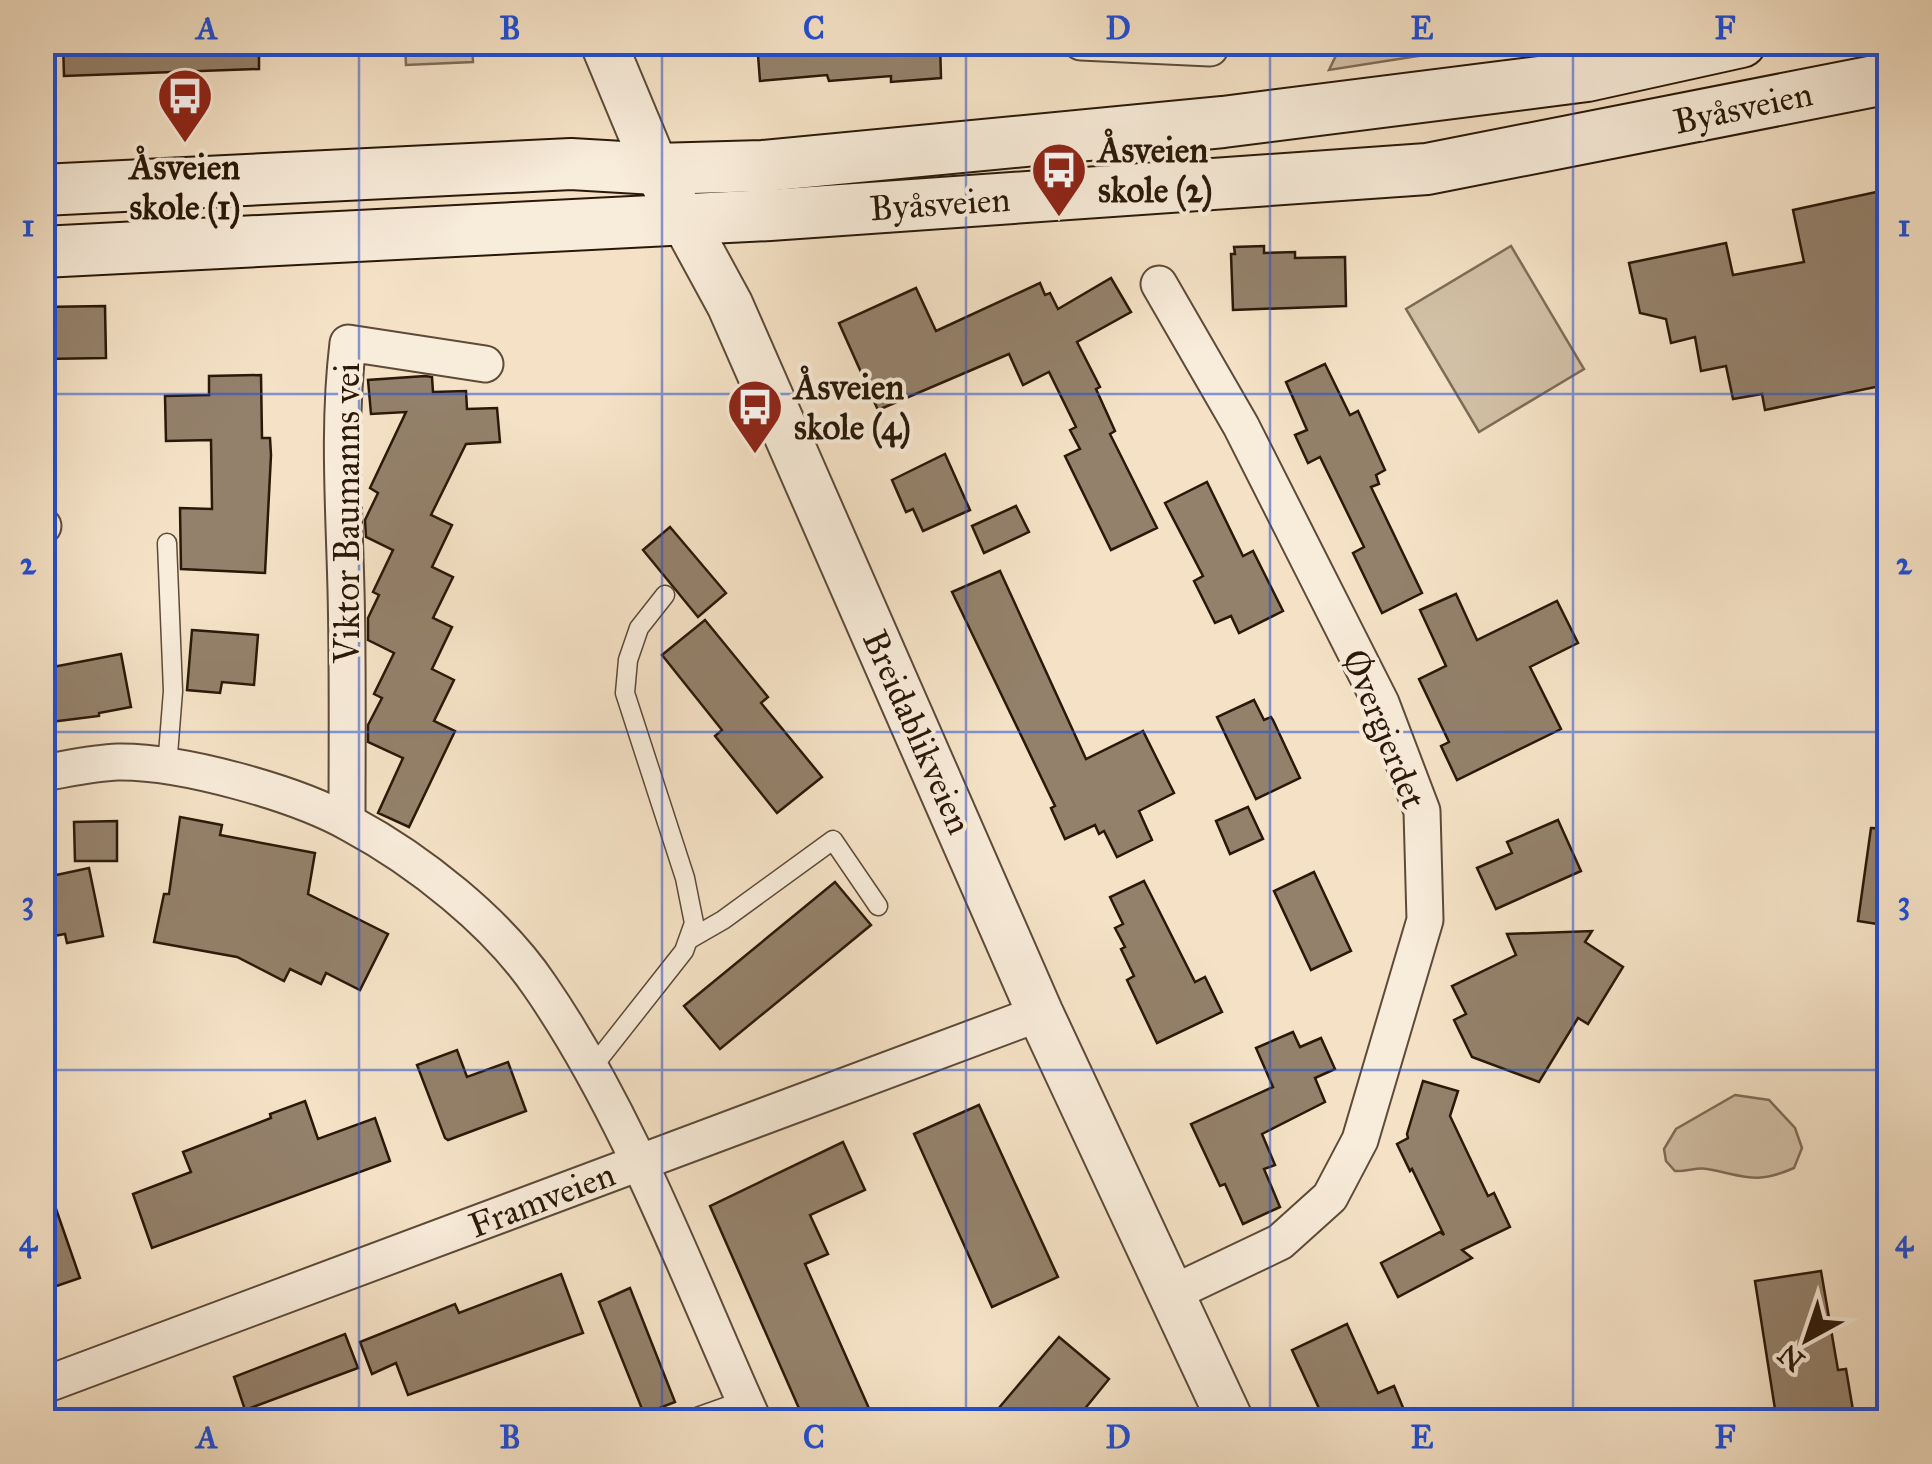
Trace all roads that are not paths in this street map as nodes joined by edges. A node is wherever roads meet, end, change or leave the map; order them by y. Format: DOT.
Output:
graph roads {
  1 [pos="603,42"];
  2 [pos="1081,42"];
  3 [pos="1740,42"];
  4 [pos="1210,48"];
  5 [pos="1890,78"];
  6 [pos="656,168"];
  7 [pos="42,190"];
  8 [pos="682,219"];
  9 [pos="42,252"];
  10 [pos="1159,284"];
  11 [pos="485,364"];
  12 [pos="167,542"];
  13 [pos="665,595"];
  14 [pos="167,767"];
  15 [pos="42,773"];
  16 [pos="347,821"];
  17 [pos="878,906"];
  18 [pos="690,939"];
  19 [pos="1040,1013"];
  20 [pos="591,1069"];
  21 [pos="638,1164"];
  22 [pos="1173,1293"];
  23 [pos="42,1386"];
  24 [pos="749,1411"];
  25 [pos="684,1422"];
  26 [pos="1231,1422"];
  1 -- 6 [label="street, Breidablikveien"];
  2 -- 4 [label="street"];
  3 -- 6 [label="main road, Byåsveien"];
  5 -- 8 [label="main road, Byåsveien"];
  6 -- 7 [label="main road, Byåsveien"];
  6 -- 8 [label="street, Breidablikveien"];
  8 -- 9 [label="main road, Byåsveien"];
  8 -- 19 [label="street, Breidablikveien"];
  10 -- 22 [label="street, Øvergjerdet"];
  11 -- 16 [label="street, Viktor Baumanns vei"];
  12 -- 14 [label="lane"];
  13 -- 18 [label="lane"];
  14 -- 15 [label="street"];
  14 -- 16 [label="street"];
  16 -- 20 [label="street"];
  17 -- 18 [label="lane"];
  18 -- 20 [label="lane"];
  19 -- 21 [label="street, Framveien"];
  19 -- 22 [label="street, Breidablikveien"];
  20 -- 21 [label="street"];
  21 -- 23 [label="street, Framveien"];
  21 -- 24 [label="street"];
  22 -- 26 [label="street, Breidablikveien"];
  24 -- 25 [label="lane"];
}
